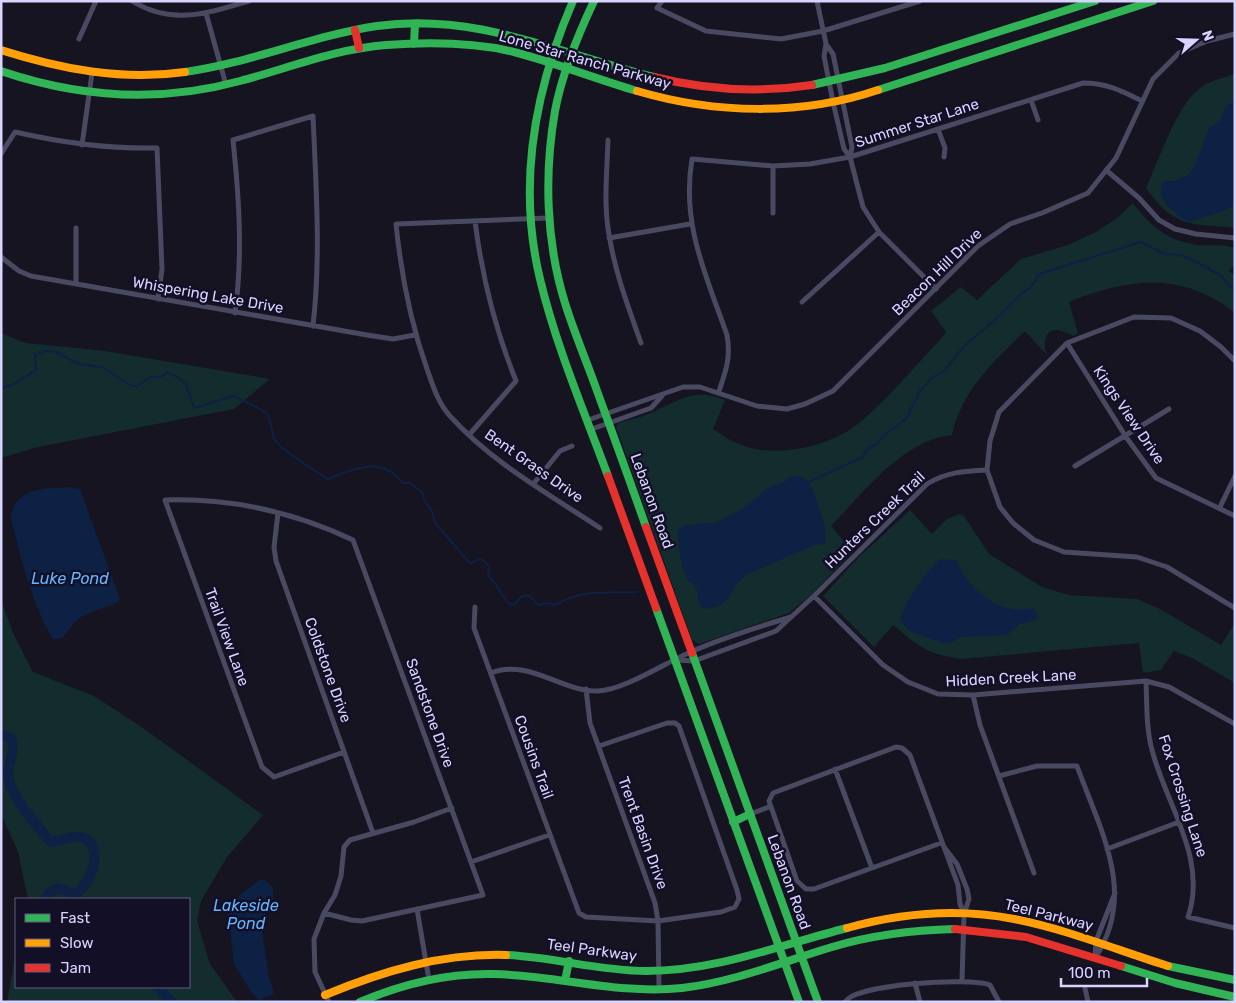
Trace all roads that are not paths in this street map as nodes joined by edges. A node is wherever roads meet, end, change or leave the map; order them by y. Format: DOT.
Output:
graph roads {
  1 [pos="96,1"];
  2 [pos="132,1"];
  3 [pos="249,1"];
  4 [pos="573,1"];
  5 [pos="594,1"];
  6 [pos="662,1"];
  7 [pos="817,1"];
  8 [pos="920,1"];
  9 [pos="1095,1"];
  10 [pos="1153,1"];
  11 [pos="909,3"];
  12 [pos="206,13"];
  13 [pos="415,24"];
  14 [pos="355,30"];
  15 [pos="823,31"];
  16 [pos="1235,34"];
  17 [pos="78,39"];
  18 [pos="414,44"];
  19 [pos="826,44"];
  20 [pos="553,46"];
  21 [pos="359,48"];
  22 [pos="1,50"];
  23 [pos="570,52"];
  24 [pos="548,62"];
  25 [pos="221,66"];
  26 [pos="565,68"];
  27 [pos="1,71"];
  28 [pos="92,73"];
  29 [pos="838,82"];
  30 [pos="830,84"];
  31 [pos="226,85"];
  32 [pos="89,92"];
  33 [pos="842,100"];
  34 [pos="1030,100"];
  35 [pos="833,102"];
  36 [pos="1142,102"];
  37 [pos="1038,120"];
  38 [pos="938,129"];
  39 [pos="608,140"];
  40 [pos="82,145"];
  41 [pos="1,154"];
  42 [pos="850,157"];
  43 [pos="944,157"];
  44 [pos="773,166"];
  45 [pos="1106,170"];
  46 [pos="773,213"];
  47 [pos="530,218"];
  48 [pos="549,218"];
  49 [pos="476,221"];
  50 [pos="690,224"];
  51 [pos="76,228"];
  52 [pos="879,232"];
  53 [pos="609,238"];
  54 [pos="1235,238"];
  55 [pos="1,257"];
  56 [pos="76,284"];
  57 [pos="936,289"];
  58 [pos="158,299"];
  59 [pos="802,302"];
  60 [pos="235,313"];
  61 [pos="313,326"];
  62 [pos="415,335"];
  63 [pos="641,343"];
  64 [pos="1067,343"];
  65 [pos="1235,361"];
  66 [pos="719,392"];
  67 [pos="663,396"];
  68 [pos="1169,409"];
  69 [pos="606,413"];
  70 [pos="588,420"];
  71 [pos="609,422"];
  72 [pos="592,429"];
  73 [pos="469,435"];
  74 [pos="1126,437"];
  75 [pos="572,446"];
  76 [pos="1075,466"];
  77 [pos="987,470"];
  78 [pos="1235,476"];
  79 [pos="534,483"];
  80 [pos="1220,507"];
  81 [pos="278,514"];
  82 [pos="1235,516"];
  83 [pos="600,528"];
  84 [pos="814,596"];
  85 [pos="475,607"];
  86 [pos="1235,608"];
  87 [pos="794,616"];
  88 [pos="691,651"];
  89 [pos="676,660"];
  90 [pos="694,661"];
  91 [pos="491,673"];
  92 [pos="1146,681"];
  93 [pos="586,689"];
  94 [pos="973,695"];
  95 [pos="1235,724"];
  96 [pos="599,746"];
  97 [pos="344,752"];
  98 [pos="835,769"];
  99 [pos="998,776"];
  100 [pos="770,806"];
  101 [pos="452,808"];
  102 [pos="750,814"];
  103 [pos="733,822"];
  104 [pos="1179,822"];
  105 [pos="373,833"];
  106 [pos="549,835"];
  107 [pos="941,843"];
  108 [pos="1108,849"];
  109 [pos="471,862"];
  110 [pos="872,868"];
  111 [pos="1034,873"];
  112 [pos="1116,891"];
  113 [pos="417,909"];
  114 [pos="324,912"];
  115 [pos="964,914"];
  116 [pos="658,921"];
  117 [pos="1235,928"];
  118 [pos="963,929"];
  119 [pos="1096,941"];
  120 [pos="797,943"];
  121 [pos="1105,944"];
  122 [pos="779,948"];
  123 [pos="802,957"];
  124 [pos="1095,958"];
  125 [pos="426,962"];
  126 [pos="569,962"];
  127 [pos="785,963"];
  128 [pos="660,971"];
  129 [pos="429,980"];
  130 [pos="1235,980"];
  131 [pos="565,981"];
  132 [pos="962,981"];
  133 [pos="915,983"];
  134 [pos="1086,988"];
  135 [pos="659,989"];
  136 [pos="1235,997"];
  137 [pos="327,999"];
  138 [pos="845,1001"];
  139 [pos="360,1002"];
  140 [pos="799,1002"];
  141 [pos="818,1002"];
  142 [pos="920,1002"];
  143 [pos="999,1002"];
  144 [pos="1088,1002"];
  1 -- 17 [label="street"];
  2 -- 12 [label="street"];
  3 -- 12 [label="street"];
  4 -- 20 [label="main road"];
  5 -- 23 [label="main road, Lebanon Road"];
  6 -- 15 [label="street"];
  7 -- 15 [label="street"];
  8 -- 11 [label="street"];
  9 -- 29 [label="main road, Lone Star Ranch Parkway"];
  10 -- 33 [label="main road, Lone Star Ranch Parkway"];
  11 -- 15 [label="street"];
  12 -- 25 [label="street"];
  13 -- 14 [label="main road, Lone Star Ranch Parkway"];
  13 -- 18 [label="main road"];
  13 -- 20 [label="main road, Lone Star Ranch Parkway"];
  14 -- 21 [label="main road"];
  14 -- 25 [label="main road, Lone Star Ranch Parkway"];
  15 -- 19 [label="street"];
  16 -- 36 [label="street, Beacon Hill Drive"];
  18 -- 21 [label="main road, Lone Star Ranch Parkway"];
  18 -- 24 [label="main road, Lone Star Ranch Parkway"];
  19 -- 29 [label="street"];
  19 -- 30 [label="street"];
  20 -- 23 [label="main road, Lone Star Ranch Parkway"];
  20 -- 24 [label="main road"];
  21 -- 31 [label="main road, Lone Star Ranch Parkway"];
  22 -- 28 [label="main road, Lone Star Ranch Parkway"];
  23 -- 26 [label="main road, Lebanon Road"];
  23 -- 30 [label="main road, Lone Star Ranch Parkway"];
  24 -- 26 [label="main road, Lone Star Ranch Parkway"];
  24 -- 47 [label="main road"];
  25 -- 28 [label="main road, Lone Star Ranch Parkway"];
  25 -- 31 [label="street"];
  26 -- 35 [label="main road, Lone Star Ranch Parkway"];
  26 -- 48 [label="main road, Lebanon Road"];
  27 -- 32 [label="main road, Lone Star Ranch Parkway"];
  28 -- 32 [label="street"];
  29 -- 30 [label="main road, Lone Star Ranch Parkway"];
  29 -- 33 [label="street"];
  30 -- 35 [label="street"];
  31 -- 32 [label="main road, Lone Star Ranch Parkway"];
  32 -- 40 [label="street"];
  33 -- 35 [label="main road, Lone Star Ranch Parkway"];
  33 -- 42 [label="street"];
  34 -- 36 [label="street, Summer Star Lane"];
  34 -- 37 [label="street"];
  34 -- 38 [label="street, Summer Star Lane"];
  35 -- 42 [label="street"];
  36 -- 45 [label="street, Beacon Hill Drive"];
  38 -- 42 [label="street, Summer Star Lane"];
  38 -- 43 [label="street"];
  39 -- 53 [label="street"];
  40 -- 41 [label="street"];
  40 -- 58 [label="street"];
  42 -- 44 [label="street, Summer Star Lane"];
  42 -- 52 [label="street"];
  44 -- 46 [label="street"];
  44 -- 50 [label="street, Summer Star Lane"];
  45 -- 54 [label="street"];
  45 -- 57 [label="street, Beacon Hill Drive"];
  47 -- 48 [label="street"];
  47 -- 49 [label="street"];
  47 -- 70 [label="main road"];
  48 -- 69 [label="main road, Lebanon Road"];
  49 -- 62 [label="street, Bent Grass Drive"];
  49 -- 73 [label="street"];
  50 -- 53 [label="street"];
  50 -- 66 [label="street"];
  51 -- 56 [label="street"];
  52 -- 57 [label="street"];
  52 -- 59 [label="street"];
  53 -- 63 [label="street"];
  55 -- 56 [label="street, Whispering Lake Drive"];
  56 -- 58 [label="street, Whispering Lake Drive"];
  57 -- 66 [label="street, Beacon Hill Drive"];
  58 -- 60 [label="street, Whispering Lake Drive"];
  60 -- 61 [label="street, Whispering Lake Drive"];
  60 -- 61 [label="street"];
  61 -- 62 [label="street, Whispering Lake Drive"];
  62 -- 73 [label="street, Bent Grass Drive"];
  64 -- 65 [label="street"];
  64 -- 74 [label="street, Kings View Drive"];
  64 -- 77 [label="street"];
  66 -- 67 [label="street, Beacon Hill Drive"];
  67 -- 69 [label="street, Beacon Hill Drive"];
  67 -- 71 [label="street, Beacon Hill Drive"];
  68 -- 74 [label="street"];
  69 -- 70 [label="street, Beacon Hill Drive"];
  69 -- 71 [label="main road, Lebanon Road"];
  70 -- 72 [label="main road"];
  71 -- 72 [label="street, Beacon Hill Drive"];
  71 -- 88 [label="main road, Lebanon Road"];
  72 -- 89 [label="main road"];
  73 -- 79 [label="street, Bent Grass Drive"];
  74 -- 76 [label="street"];
  74 -- 80 [label="street, Kings View Drive"];
  75 -- 79 [label="street"];
  77 -- 84 [label="street, Hunters Creek Trail"];
  77 -- 86 [label="street"];
  78 -- 80 [label="street"];
  79 -- 83 [label="street, Bent Grass Drive"];
  80 -- 82 [label="street, Kings View Drive"];
  81 -- 97 [label="street, Coldstone Drive"];
  81 -- 97 [label="street, Trail View Lane"];
  81 -- 101 [label="street, Sandstone Drive"];
  84 -- 87 [label="street, Hunters Creek Trail"];
  84 -- 94 [label="street, Hidden Creek Lane"];
  85 -- 91 [label="street, Cousins Trail"];
  87 -- 88 [label="street, Hunters Creek Trail"];
  87 -- 90 [label="street, Hunters Creek Trail"];
  88 -- 89 [label="street, Hunters Creek Trail"];
  88 -- 90 [label="main road, Lebanon Road"];
  89 -- 90 [label="street, Hunters Creek Trail"];
  89 -- 93 [label="street, Hunters Creek Trail"];
  89 -- 103 [label="main road"];
  90 -- 102 [label="main road, Lebanon Road"];
  91 -- 93 [label="street, Hunters Creek Trail"];
  91 -- 106 [label="street, Cousins Trail"];
  92 -- 94 [label="street, Hidden Creek Lane"];
  92 -- 95 [label="street, Hidden Creek Lane"];
  92 -- 104 [label="street, Fox Crossing Lane"];
  93 -- 96 [label="street, Trent Basin Drive"];
  94 -- 99 [label="street"];
  96 -- 116 [label="street, Trent Basin Drive"];
  96 -- 116 [label="street"];
  97 -- 105 [label="street, Coldstone Drive"];
  98 -- 100 [label="street"];
  98 -- 107 [label="street"];
  98 -- 110 [label="street"];
  99 -- 108 [label="street"];
  99 -- 111 [label="street"];
  100 -- 102 [label="street"];
  100 -- 110 [label="street"];
  101 -- 105 [label="street"];
  101 -- 109 [label="street, Sandstone Drive"];
  102 -- 103 [label="main road"];
  102 -- 120 [label="main road, Lebanon Road"];
  103 -- 122 [label="main road"];
  104 -- 108 [label="street"];
  104 -- 117 [label="street, Fox Crossing Lane"];
  105 -- 114 [label="street"];
  106 -- 109 [label="street"];
  106 -- 116 [label="street, Cousins Trail"];
  107 -- 110 [label="street"];
  107 -- 115 [label="street"];
  107 -- 115 [label="street"];
  108 -- 112 [label="street"];
  109 -- 113 [label="street, Sandstone Drive"];
  112 -- 119 [label="street"];
  112 -- 121 [label="street"];
  113 -- 114 [label="street"];
  113 -- 125 [label="street"];
  114 -- 137 [label="street"];
  115 -- 118 [label="street"];
  115 -- 119 [label="main road, Teel Parkway"];
  115 -- 120 [label="main road, Teel Parkway"];
  116 -- 128 [label="street, Trent Basin Drive"];
  118 -- 123 [label="main road, Teel Parkway"];
  118 -- 124 [label="main road, Teel Parkway"];
  118 -- 132 [label="street"];
  119 -- 121 [label="main road, Teel Parkway"];
  119 -- 124 [label="street"];
  120 -- 122 [label="main road, Teel Parkway"];
  120 -- 123 [label="main road, Lebanon Road"];
  121 -- 124 [label="street"];
  121 -- 130 [label="main road, Teel Parkway"];
  122 -- 127 [label="main road"];
  122 -- 128 [label="main road, Teel Parkway"];
  123 -- 127 [label="main road, Teel Parkway"];
  123 -- 141 [label="main road, Lebanon Road"];
  124 -- 136 [label="main road, Teel Parkway"];
  125 -- 126 [label="main road, Teel Parkway"];
  125 -- 129 [label="street"];
  125 -- 137 [label="main road, Teel Parkway"];
  126 -- 128 [label="main road, Teel Parkway"];
  126 -- 131 [label="main road"];
  127 -- 135 [label="main road, Teel Parkway"];
  127 -- 140 [label="main road"];
  128 -- 135 [label="street, Trent Basin Drive"];
  129 -- 131 [label="main road, Teel Parkway"];
  129 -- 139 [label="main road, Teel Parkway"];
  131 -- 135 [label="main road, Teel Parkway"];
  132 -- 133 [label="street"];
  132 -- 143 [label="street"];
  133 -- 138 [label="street"];
  133 -- 142 [label="street"];
  134 -- 144 [label="street"];
}
